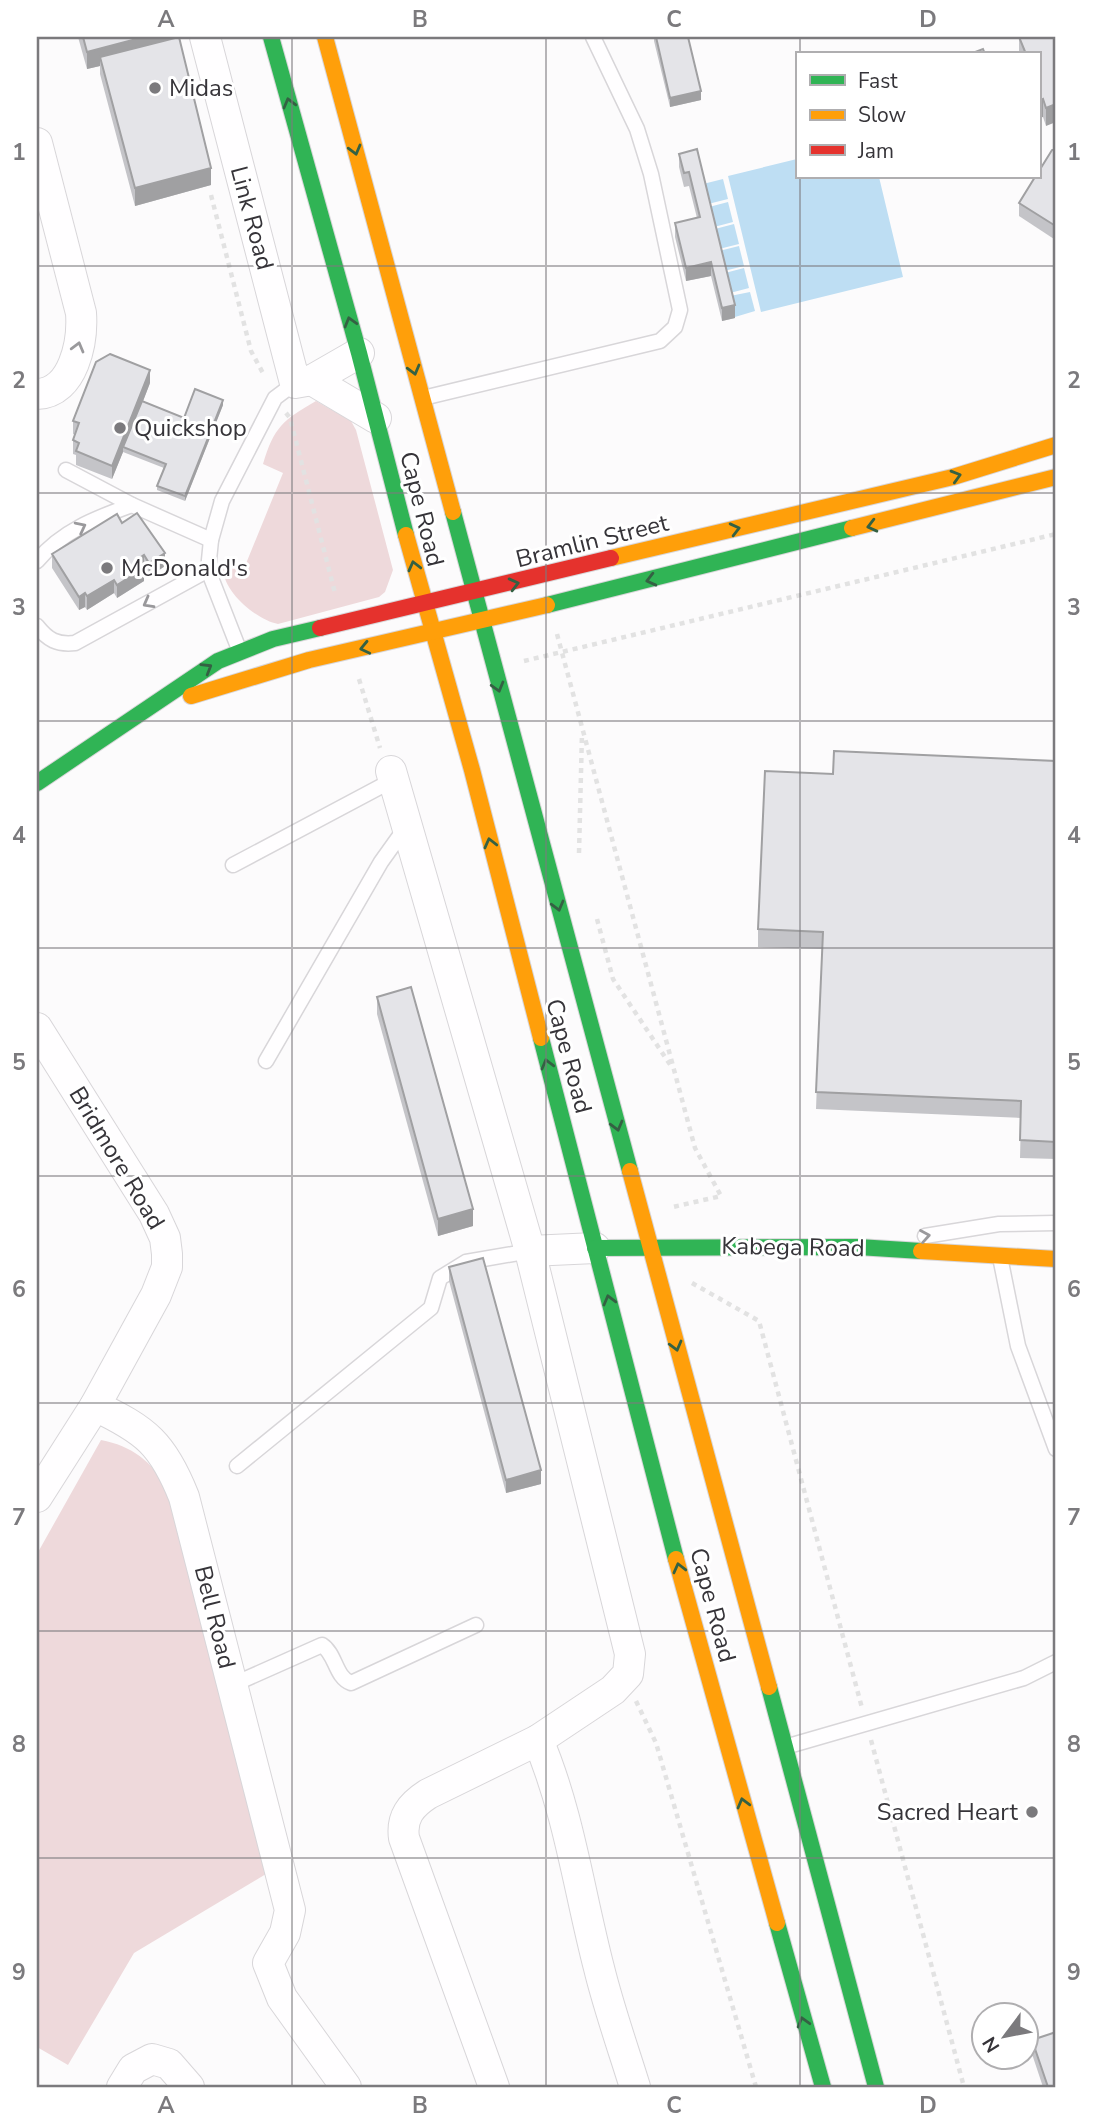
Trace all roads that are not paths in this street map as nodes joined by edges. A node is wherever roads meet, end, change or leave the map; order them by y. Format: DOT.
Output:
graph roads {
  1 [pos="205,37"];
  2 [pos="271,37"];
  3 [pos="324,37"];
  4 [pos="593,37"];
  5 [pos="37,143"];
  6 [pos="359,353"];
  7 [pos="304,381"];
  8 [pos="37,394"];
  9 [pos="421,398"];
  10 [pos="376,418"];
  11 [pos="1056,445"];
  12 [pos="66,470"];
  13 [pos="1056,477"];
  14 [pos="132,505"];
  15 [pos="211,540"];
  16 [pos="37,561"];
  17 [pos="208,570"];
  18 [pos="474,594"];
  19 [pos="423,603"];
  20 [pos="480,621"];
  21 [pos="37,626"];
  22 [pos="431,632"];
  23 [pos="240,652"];
  24 [pos="252,677"];
  25 [pos="152,708"];
  26 [pos="392,775"];
  27 [pos="37,782"];
  28 [pos="407,826"];
  29 [pos="233,865"];
  30 [pos="37,1028"];
  31 [pos="266,1062"];
  32 [pos="1056,1223"];
  33 [pos="649,1246"];
  34 [pos="858,1247"];
  35 [pos="595,1248"];
  36 [pos="530,1251"];
  37 [pos="1000,1256"];
  38 [pos="1056,1259"];
  39 [pos="95,1406"];
  40 [pos="1056,1449"];
  41 [pos="237,1466"];
  42 [pos="37,1497"];
  43 [pos="476,1625"];
  44 [pos="1056,1662"];
  45 [pos="232,1685"];
  46 [pos="538,1740"];
  47 [pos="784,1747"];
  48 [pos="122,2087"];
  49 [pos="189,2087"];
  50 [pos="346,2087"];
  51 [pos="494,2087"];
  52 [pos="635,2087"];
  53 [pos="823,2087"];
  54 [pos="876,2087"];
  1 -- 7 [label="street, Link Road"];
  6 -- 2 [label="main road, Cape Road, one-way"];
  3 -- 9 [label="main road, Cape Road, one-way"];
  4 -- 9 [label="lane"];
  8 -- 5 [label="street, one-way"];
  6 -- 7 [label="street"];
  6 -- 10 [label="main road, Cape Road"];
  7 -- 10 [label="street"];
  7 -- 15 [label="lane"];
  9 -- 18 [label="main road, Cape Road"];
  19 -- 10 [label="main road, Cape Road, one-way"];
  18 -- 11 [label="main road, Bramlin Street, one-way"];
  12 -- 14 [label="lane"];
  13 -- 20 [label="main road, Bramlin Street, one-way"];
  14 -- 15 [label="lane"];
  16 -- 14 [label="lane, one-way"];
  15 -- 17 [label="lane"];
  17 -- 21 [label="lane, one-way"];
  17 -- 23 [label="lane"];
  18 -- 19 [label="main road, Bramlin Street"];
  18 -- 20 [label="main road, Cape Road"];
  19 -- 22 [label="main road, Cape Road"];
  19 -- 23 [label="main road, Bramlin Street"];
  20 -- 22 [label="main road, Bramlin Street"];
  20 -- 33 [label="main road, Cape Road, one-way"];
  22 -- 24 [label="main road, Bramlin Street, one-way"];
  35 -- 22 [label="main road, Cape Road, one-way"];
  23 -- 24 [label="lane"];
  25 -- 23 [label="main road, Bramlin Street, one-way"];
  24 -- 25 [label="main road, Bramlin Street"];
  25 -- 27 [label="main road, Bramlin Street"];
  26 -- 28 [label="street"];
  26 -- 29 [label="lane"];
  28 -- 31 [label="lane"];
  28 -- 36 [label="street"];
  30 -- 39 [label="street, Bridmore Road"];
  34 -- 32 [label="lane, one-way"];
  33 -- 34 [label="main road, Kabega Road"];
  33 -- 35 [label="main road, Kabega Road"];
  33 -- 47 [label="main road, Cape Road, one-way"];
  34 -- 37 [label="main road, Kabega Road"];
  35 -- 36 [label="street, Kabega Road"];
  53 -- 35 [label="main road, Cape Road, one-way"];
  36 -- 41 [label="lane"];
  36 -- 46 [label="street"];
  37 -- 38 [label="main road, Kabega Road"];
  37 -- 40 [label="lane"];
  39 -- 42 [label="street, Bridmore Road"];
  39 -- 45 [label="street, Bell Road"];
  43 -- 45 [label="lane"];
  44 -- 47 [label="lane"];
  45 -- 50 [label="street, Bell Road"];
  46 -- 51 [label="street"];
  46 -- 52 [label="street"];
  47 -- 54 [label="main road, Cape Road"];
  48 -- 49 [label="street"];
}
